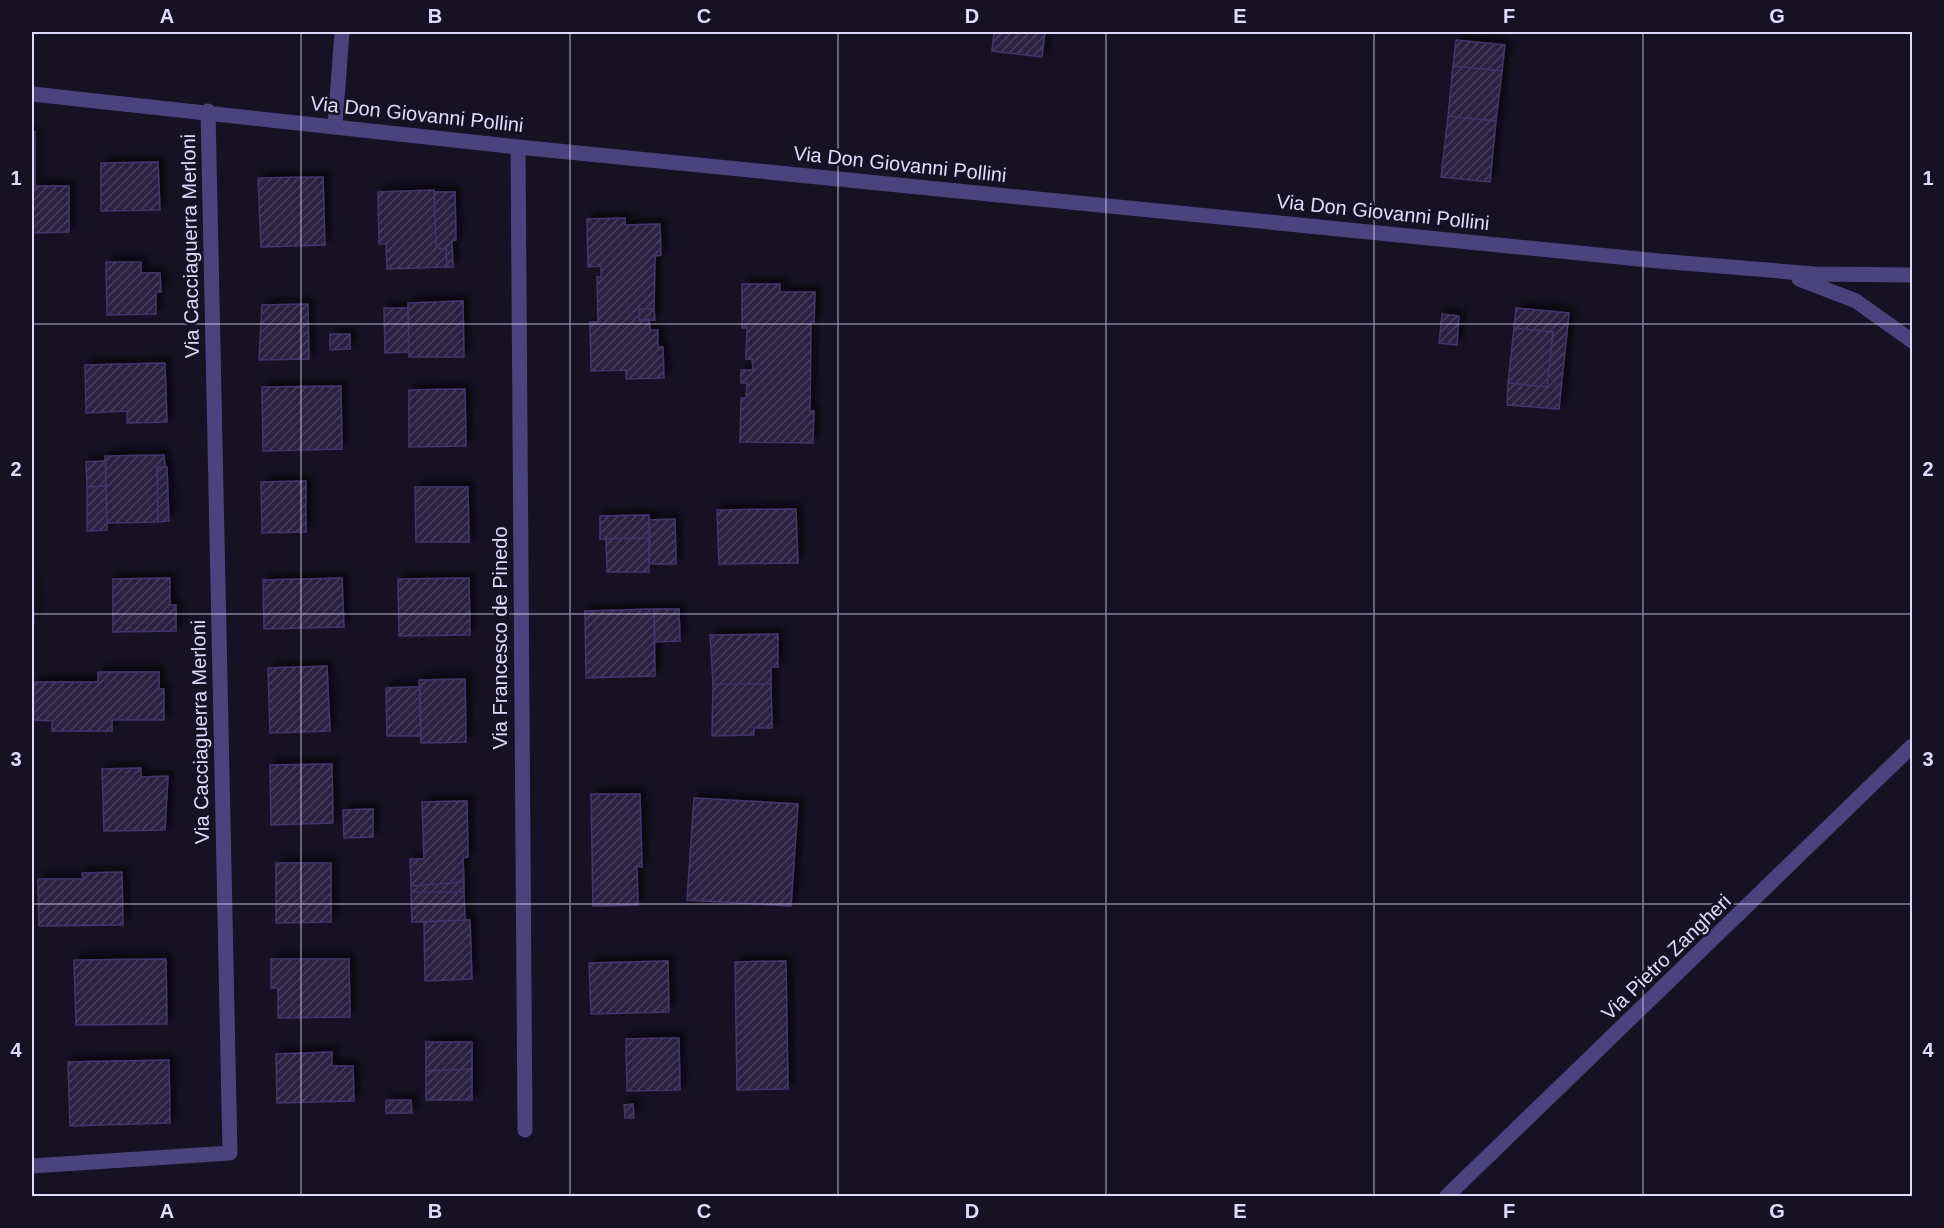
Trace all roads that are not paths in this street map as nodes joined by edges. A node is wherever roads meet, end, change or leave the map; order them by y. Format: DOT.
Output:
graph roads {
  1 [pos="342,32"];
  2 [pos="32,94"];
  3 [pos="208,111"];
  4 [pos="335,126"];
  5 [pos="518,147"];
  6 [pos="1764,270"];
  7 [pos="1912,275"];
  8 [pos="1912,340"];
  9 [pos="1912,746"];
  10 [pos="525,1130"];
  11 [pos="32,1166"];
  12 [pos="1447,1197"];
  1 -- 4 [label="street"];
  2 -- 3 [label="street, Via Don Giovanni Pollini"];
  3 -- 4 [label="street, Via Don Giovanni Pollini"];
  3 -- 11 [label="street, Via Cacciaguerra Merloni"];
  4 -- 5 [label="street, Via Don Giovanni Pollini"];
  5 -- 6 [label="street, Via Don Giovanni Pollini"];
  5 -- 10 [label="street, Via Francesco de Pinedo"];
  6 -- 7 [label="street, Via Don Giovanni Pollini"];
  6 -- 8 [label="street, Via Don Giovanni Pollini"];
  9 -- 12 [label="street, Via Pietro Zangheri"];
}
